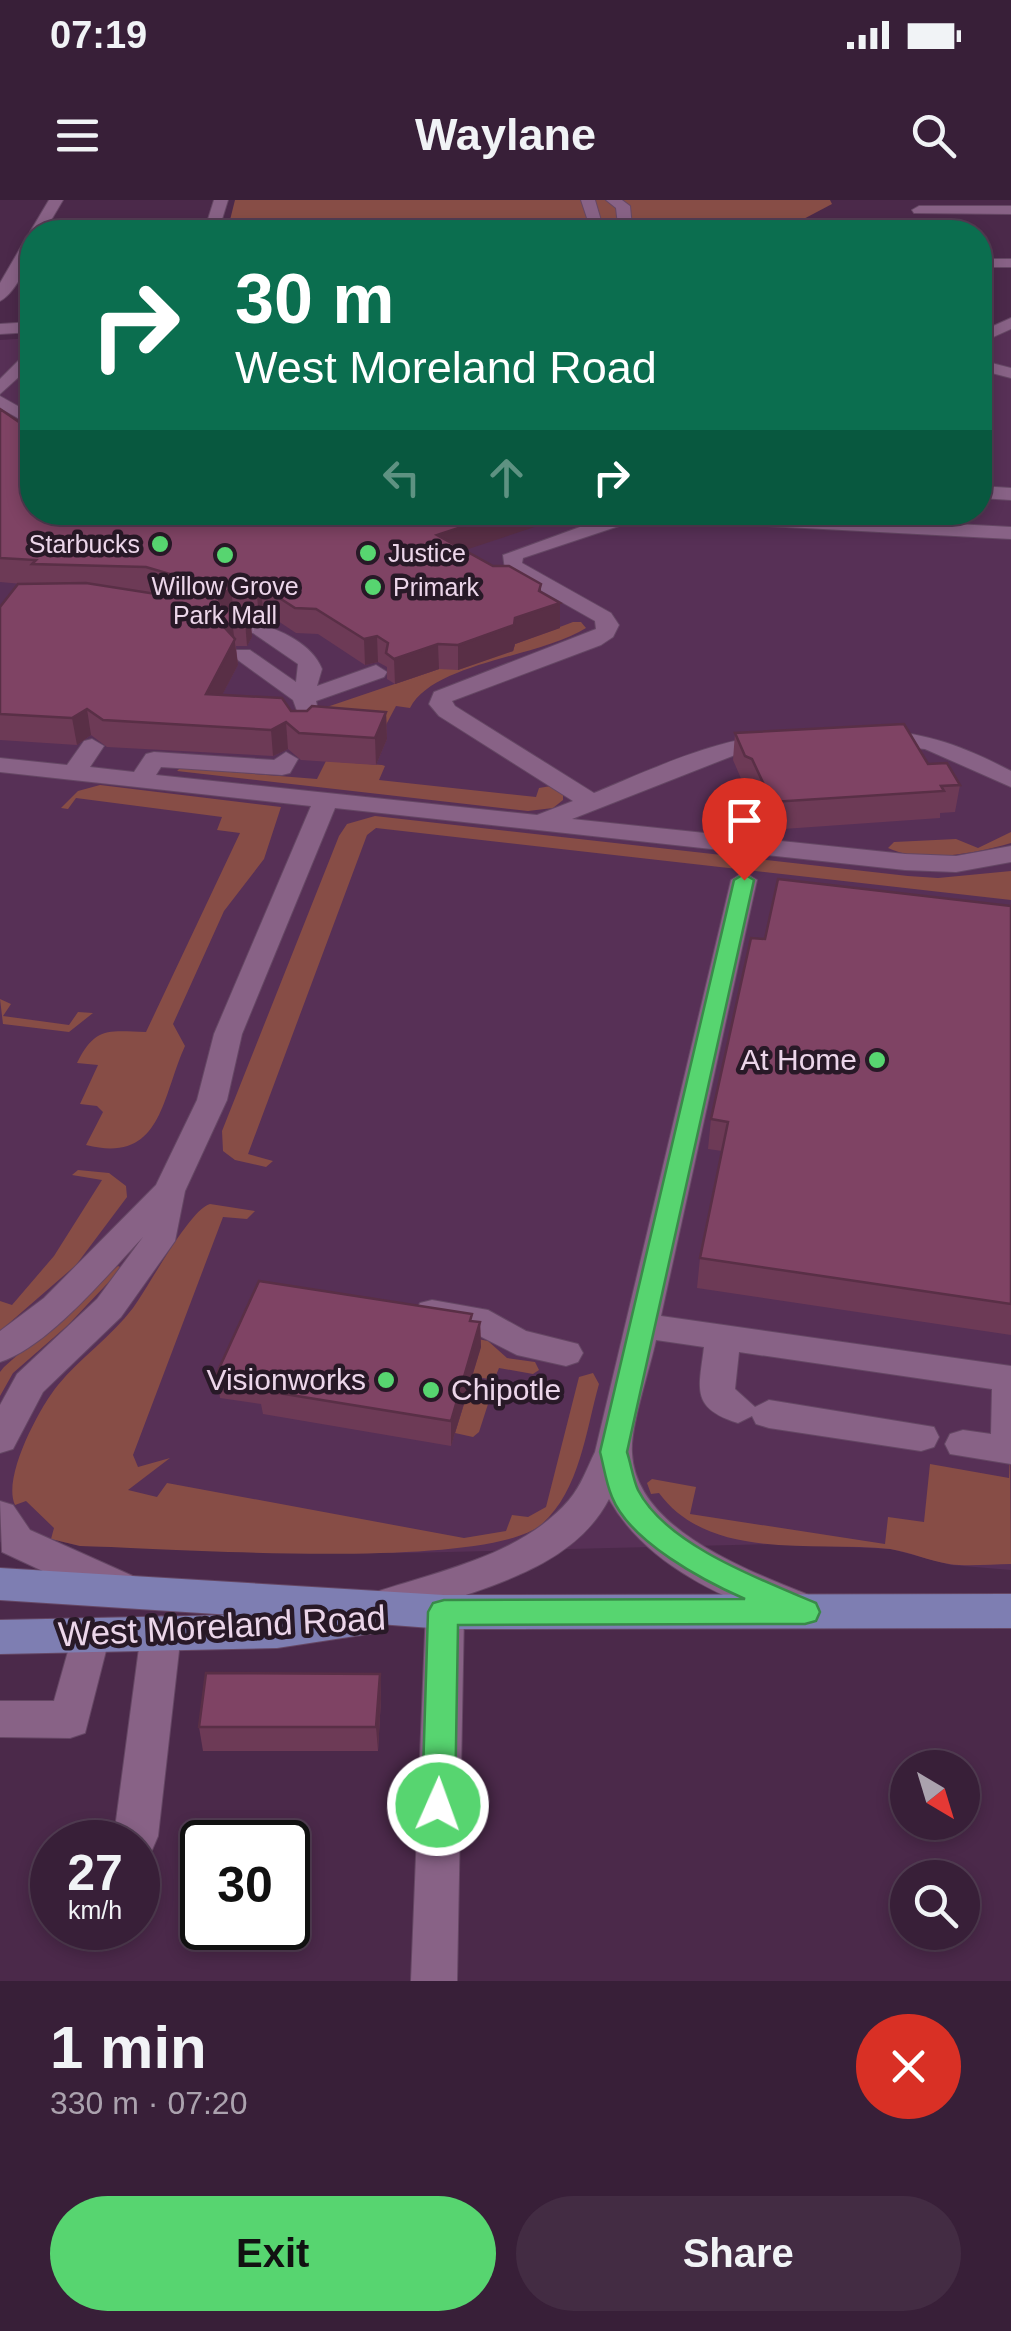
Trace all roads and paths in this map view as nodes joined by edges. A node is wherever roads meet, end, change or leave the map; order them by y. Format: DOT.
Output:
graph roads {
  1 [pos="614,200"];
  2 [pos="919,210"];
  3 [pos="1011,210"];
  4 [pos="628,220"];
  5 [pos="20,261"];
  6 [pos="0,296"];
  7 [pos="20,370"];
  8 [pos="0,389"];
  9 [pos="602,525"];
  10 [pos="871,525"];
  11 [pos="1011,532"];
  12 [pos="278,621"];
  13 [pos="239,637"];
  14 [pos="376,672"];
  15 [pos="303,698"];
  16 [pos="301,729"];
  17 [pos="848,739"];
  18 [pos="25,742"];
  19 [pos="793,742"];
  20 [pos="92,746"];
  21 [pos="286,759"];
  22 [pos="151,763"];
  23 [pos="4,765"];
  24 [pos="74,773"];
  25 [pos="1011,780"];
  26 [pos="326,800"];
  27 [pos="592,802"];
  28 [pos="536,824"];
  29 [pos="1011,854"];
  30 [pos="744,880"];
  31 [pos="169,1192"];
  32 [pos="402,1307"];
  33 [pos="644,1326"];
  34 [pos="723,1337"];
  35 [pos="0,1349"];
  36 [pos="566,1353"];
  37 [pos="1011,1379"];
  38 [pos="921,1438"];
  39 [pos="0,1439"];
  40 [pos="962,1444"];
  41 [pos="614,1452"];
  42 [pos="0,1516"];
  43 [pos="0,1584"];
  44 [pos="120,1588"];
  45 [pos="376,1608"];
  46 [pos="1011,1611"];
  47 [pos="444,1612"];
  48 [pos="805,1612"];
  49 [pos="161,1633"];
  50 [pos="90,1635"];
  51 [pos="0,1637"];
  52 [pos="0,1719"];
  53 [pos="138,1820"];
  54 [pos="434,1981"];
  1 -- 4 [label="street"];
  2 -- 3 [label="street"];
  5 -- 6 [label="street"];
  7 -- 8 [label="street"];
  9 -- 27 [label="street"];
  10 -- 11 [label="street"];
  12 -- 13 [label="path, bridge"];
  13 -- 15 [label="street"];
  13 -- 15 [label="street"];
  14 -- 15 [label="street"];
  15 -- 16 [label="street"];
  17 -- 25 [label="street"];
  18 -- 23 [label="street"];
  19 -- 27 [label="street"];
  20 -- 24 [label="street"];
  21 -- 22 [label="street"];
  22 -- 24 [label="street"];
  22 -- 26 [label="street"];
  23 -- 24 [label="street"];
  26 -- 28 [label="street"];
  26 -- 31 [label="street"];
  27 -- 28 [label="street"];
  28 -- 29 [label="street"];
  30 -- 33 [label="street"];
  31 -- 35 [label="street"];
  31 -- 39 [label="street"];
  32 -- 36 [label="street"];
  33 -- 34 [label="street"];
  33 -- 41 [label="street"];
  34 -- 37 [label="street"];
  34 -- 38 [label="street"];
  37 -- 40 [label="street"];
  41 -- 45 [label="street"];
  41 -- 48 [label="street"];
  42 -- 44 [label="street"];
  43 -- 44 [label="main road, West Moreland Road"];
  44 -- 45 [label="main road, West Moreland Road"];
  45 -- 47 [label="main road, West Moreland Road"];
  46 -- 48 [label="main road, West Moreland Road"];
  47 -- 48 [label="main road, West Moreland Road"];
  47 -- 49 [label="main road, West Moreland Road"];
  47 -- 54 [label="street"];
  49 -- 50 [label="main road, West Moreland Road"];
  49 -- 53 [label="street"];
  50 -- 51 [label="main road, West Moreland Road"];
  50 -- 52 [label="street"];
}
